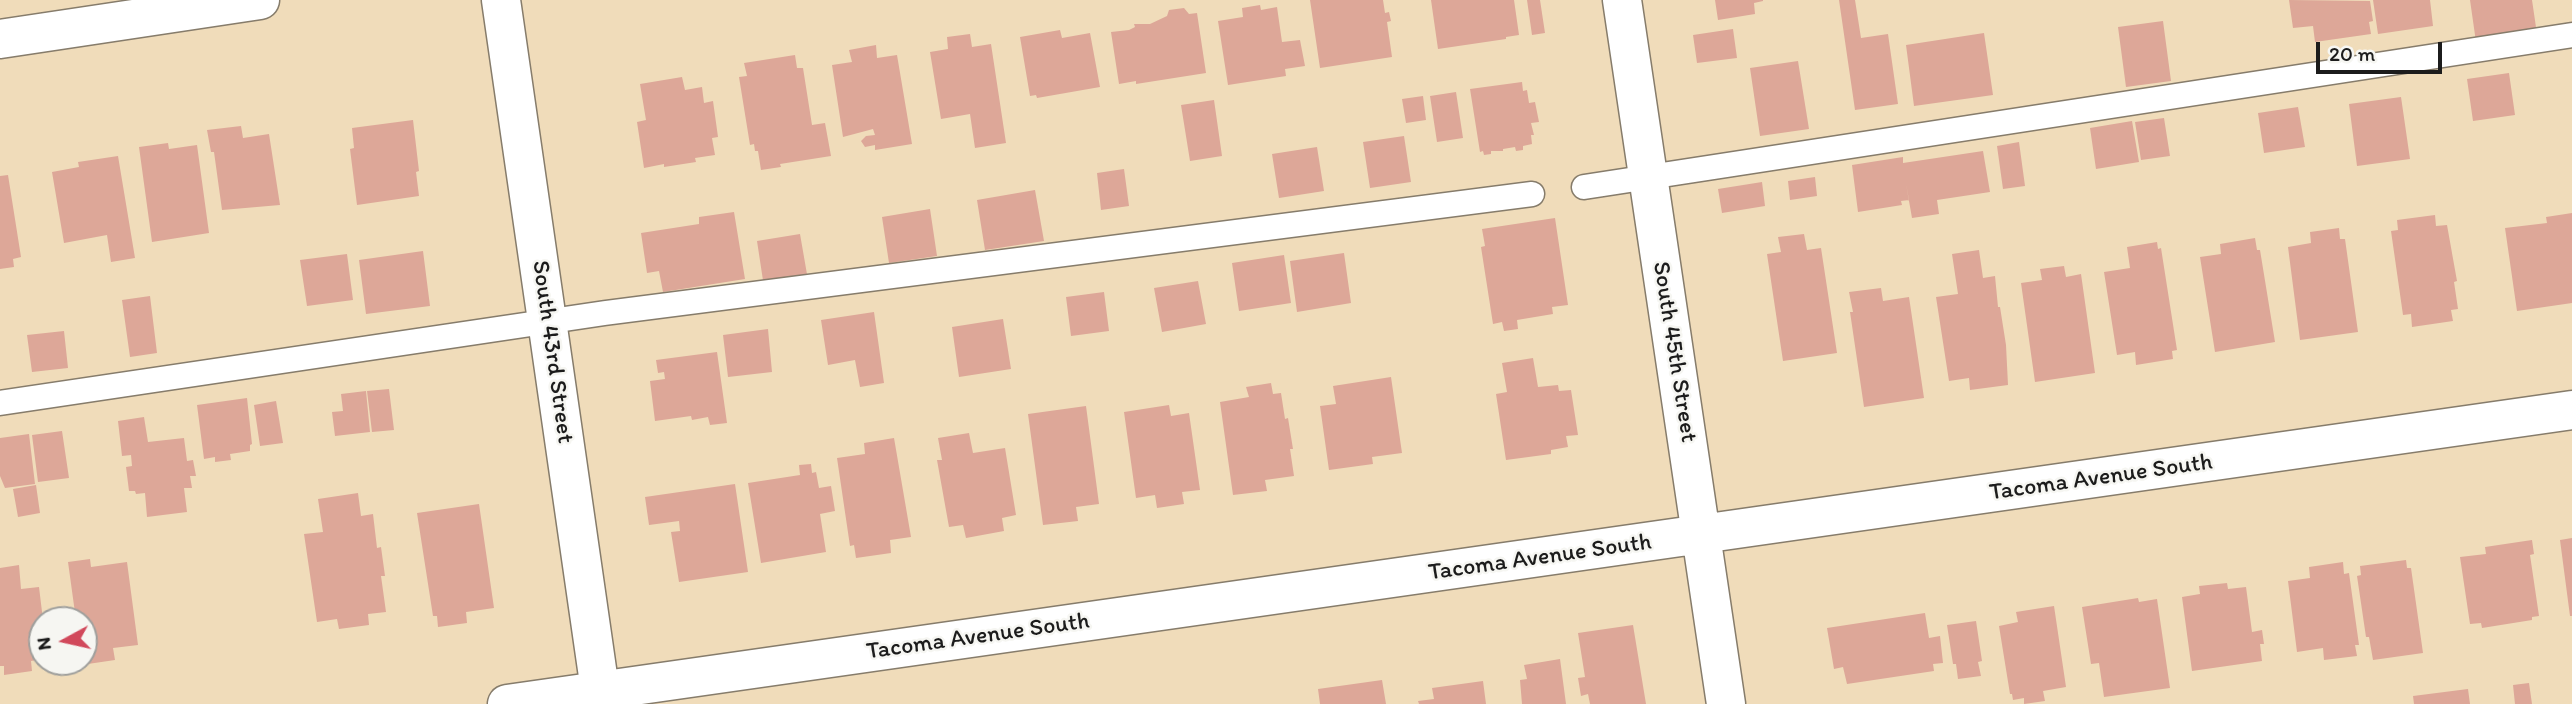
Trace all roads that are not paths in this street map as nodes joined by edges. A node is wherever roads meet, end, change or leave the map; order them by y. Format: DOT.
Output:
graph roads {
  1 [pos="260,0"];
  2 [pos="501,0"];
  3 [pos="1622,0"];
  4 [pos="2572,35"];
  5 [pos="0,38"];
  6 [pos="1648,176"];
  7 [pos="1584,187"];
  8 [pos="1532,194"];
  9 [pos="547,323"];
  10 [pos="0,403"];
  11 [pos="2572,410"];
  12 [pos="1702,535"];
  13 [pos="601,697"];
  14 [pos="507,704"];
  15 [pos="1726,704"];
  1 -- 5 [label="street"];
  2 -- 9 [label="street, South 43rd Street"];
  3 -- 6 [label="street, South 45th Street"];
  4 -- 6 [label="lane"];
  6 -- 7 [label="lane"];
  6 -- 12 [label="street, South 45th Street"];
  8 -- 9 [label="lane"];
  9 -- 10 [label="lane"];
  9 -- 13 [label="street, South 43rd Street"];
  11 -- 12 [label="street, Tacoma Avenue South"];
  12 -- 13 [label="street, Tacoma Avenue South"];
  12 -- 15 [label="street, South 45th Street"];
  13 -- 14 [label="street, Tacoma Avenue South"];
}
